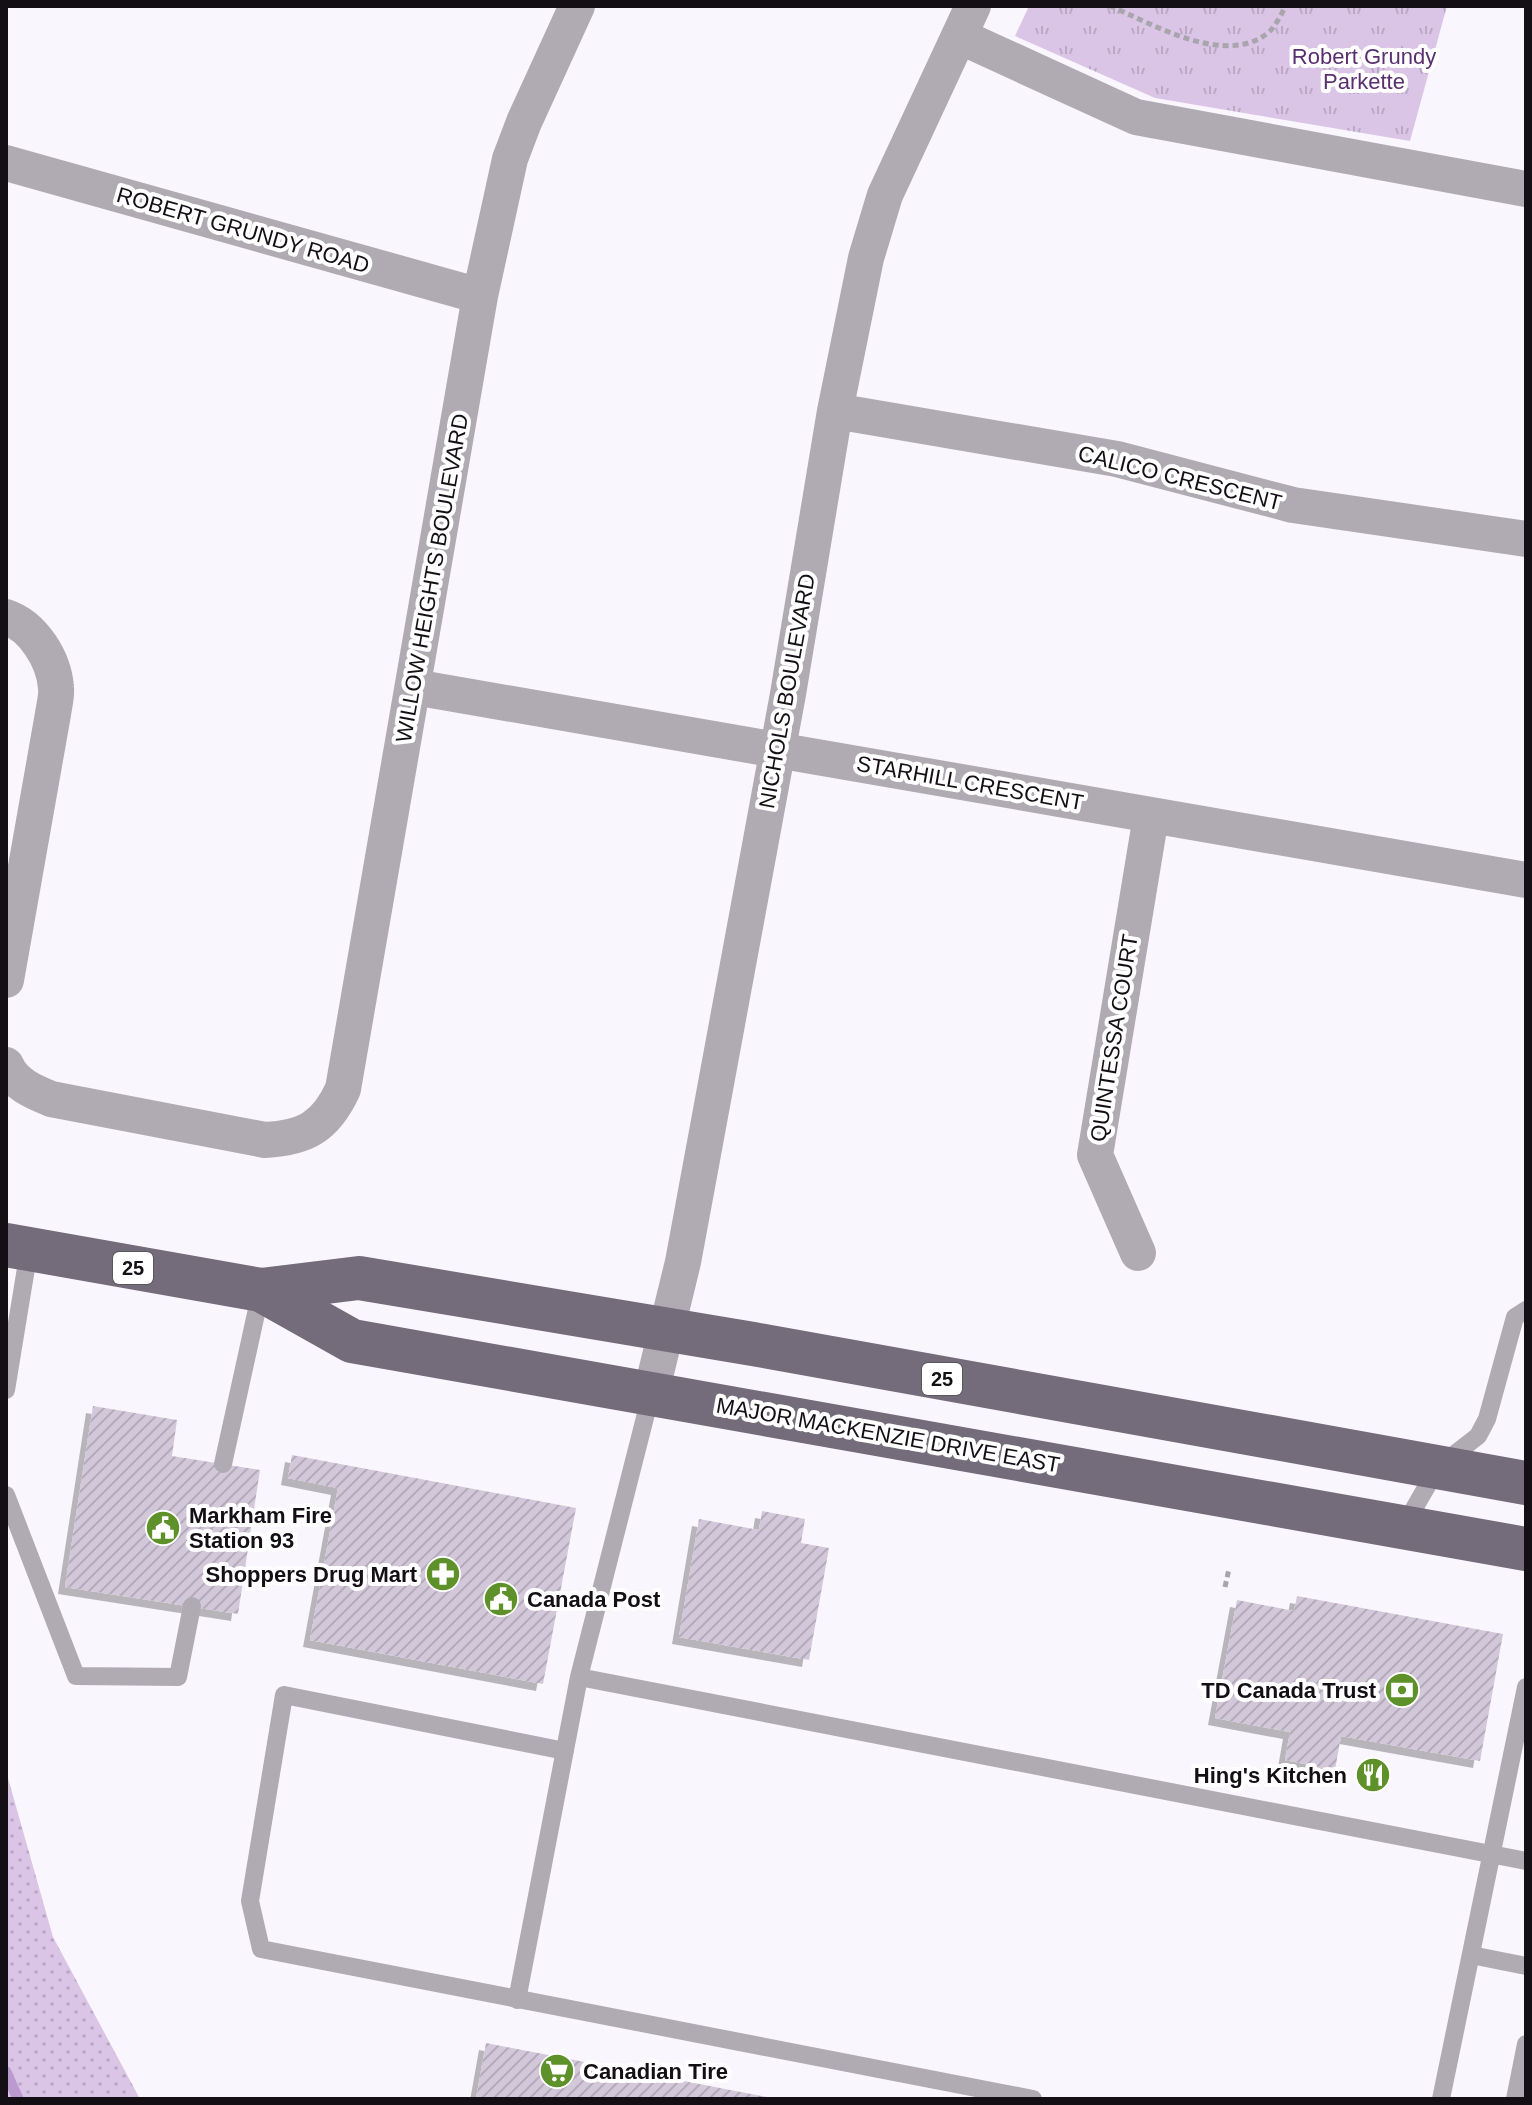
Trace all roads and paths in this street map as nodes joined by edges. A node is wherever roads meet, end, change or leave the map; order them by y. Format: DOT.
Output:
graph roads {
  1 [pos="577,6"];
  2 [pos="1110,6"];
  3 [pos="1286,6"];
  4 [pos="966,21"];
  5 [pos="6,163"];
  6 [pos="1526,189"];
  7 [pos="480,296"];
  8 [pos="835,411"];
  9 [pos="1526,539"];
  10 [pos="6,617"];
  11 [pos="414,687"];
  12 [pos="777,749"];
  13 [pos="1151,816"];
  14 [pos="1526,880"];
  15 [pos="6,980"];
  16 [pos="6,1065"];
  17 [pos="18,1248"];
  18 [pos="1138,1253"];
  19 [pos="261,1290"];
  20 [pos="1526,1310"];
  21 [pos="666,1330"];
  22 [pos="6,1390"];
  23 [pos="651,1393"];
  24 [pos="223,1464"];
  25 [pos="1438,1467"];
  26 [pos="1526,1483"];
  27 [pos="6,1495"];
  28 [pos="1404,1526"];
  29 [pos="1526,1549"];
  30 [pos="1229,1569"];
  31 [pos="1225,1587"];
  32 [pos="192,1606"];
  33 [pos="579,1677"];
  34 [pos="1526,1687"];
  35 [pos="565,1751"];
  36 [pos="1493,1855"];
  37 [pos="1526,1861"];
  38 [pos="1471,1955"];
  39 [pos="1526,1966"];
  40 [pos="517,2000"];
  41 [pos="1526,2044"];
  42 [pos="1033,2099"];
  43 [pos="1441,2099"];
  44 [pos="1515,2099"];
  1 -- 7 [label="street, WILLOW HEIGHTS BOULEVARD"];
  2 -- 3 [label="path"];
  4 -- 6 [label="street"];
  4 -- 8 [label="street, NICHOLS BOULEVARD"];
  5 -- 7 [label="street, ROBERT GRUNDY ROAD"];
  7 -- 11 [label="street, WILLOW HEIGHTS BOULEVARD"];
  8 -- 9 [label="street, CALICO CRESCENT"];
  8 -- 12 [label="street, NICHOLS BOULEVARD"];
  10 -- 15 [label="street"];
  11 -- 12 [label="street, STARHILL CRESCENT"];
  11 -- 16 [label="street, WILLOW HEIGHTS BOULEVARD"];
  12 -- 13 [label="street, STARHILL CRESCENT"];
  12 -- 21 [label="street, NICHOLS BOULEVARD"];
  13 -- 14 [label="street, STARHILL CRESCENT"];
  13 -- 18 [label="street, QUINTESSA COURT"];
  17 -- 19 [label="main road, MAJOR MACKENZIE DRIVE EAST / 25"];
  17 -- 22 [label="lane"];
  19 -- 21 [label="main road, MAJOR MACKENZIE DRIVE EAST / 25"];
  19 -- 23 [label="main road, MAJOR MACKENZIE DRIVE EAST / 25"];
  19 -- 24 [label="lane"];
  20 -- 25 [label="lane"];
  21 -- 23 [label="street, NICHOLS BOULEVARD"];
  21 -- 25 [label="main road, MAJOR MACKENZIE DRIVE EAST / 25"];
  23 -- 28 [label="main road, MAJOR MACKENZIE DRIVE EAST / 25"];
  23 -- 33 [label="lane"];
  25 -- 26 [label="main road, MAJOR MACKENZIE DRIVE EAST / 25"];
  25 -- 28 [label="lane"];
  27 -- 32 [label="lane"];
  28 -- 29 [label="main road, MAJOR MACKENZIE DRIVE EAST / 25"];
  30 -- 31 [label="path"];
  33 -- 35 [label="lane"];
  33 -- 36 [label="lane"];
  34 -- 36 [label="lane"];
  35 -- 40 [label="lane"];
  35 -- 40 [label="lane"];
  36 -- 37 [label="lane"];
  36 -- 38 [label="lane"];
  38 -- 39 [label="lane"];
  38 -- 43 [label="lane"];
  40 -- 42 [label="lane"];
  41 -- 44 [label="lane"];
}
